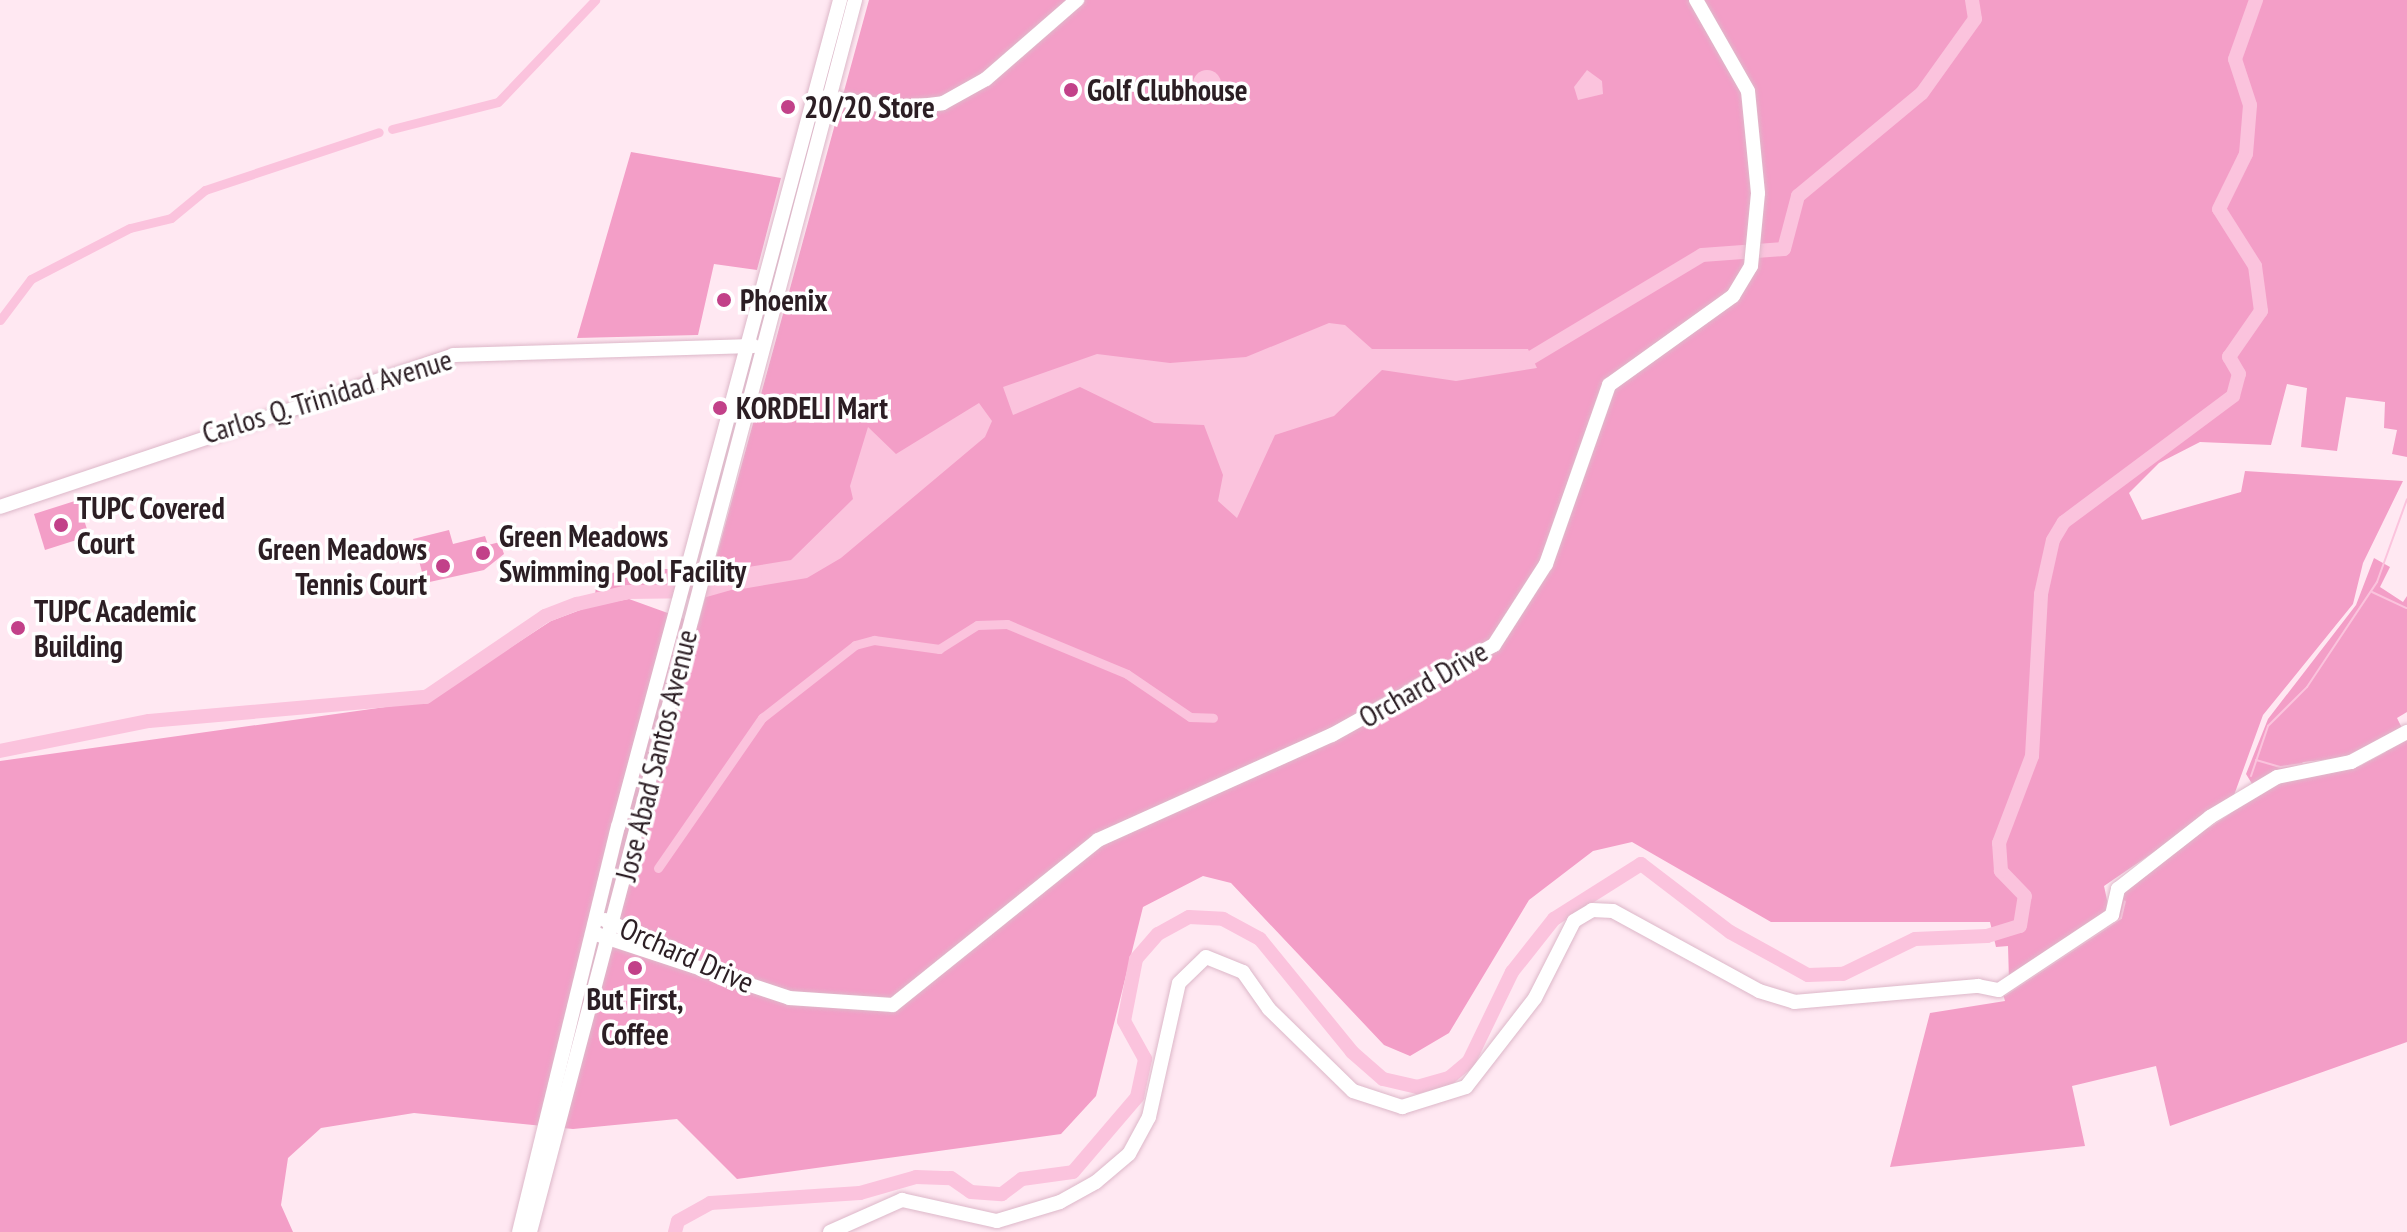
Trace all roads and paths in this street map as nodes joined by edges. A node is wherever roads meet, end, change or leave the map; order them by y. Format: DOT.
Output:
graph roads {
  1 [pos="840,0"];
  2 [pos="855,0"];
  3 [pos="1077,0"];
  4 [pos="1696,0"];
  5 [pos="822,92"];
  6 [pos="745,344"];
  7 [pos="762,348"];
  8 [pos="0,507"];
  9 [pos="2407,732"];
  10 [pos="596,918"];
  11 [pos="612,929"];
  12 [pos="593,933"];
  13 [pos="519,1232"];
  14 [pos="530,1232"];
  15 [pos="830,1232"];
  1 -- 5 [label="street, Jose Abad Santos Avenue"];
  2 -- 5 [label="street, Jose Abad Santos Avenue"];
  3 -- 5 [label="street"];
  4 -- 11 [label="street, Orchard Drive"];
  5 -- 6 [label="street, Jose Abad Santos Avenue"];
  5 -- 7 [label="street, Jose Abad Santos Avenue"];
  6 -- 7 [label="street, Carlos Q. Trinidad Avenue"];
  6 -- 8 [label="street, Carlos Q. Trinidad Avenue"];
  6 -- 10 [label="street, Jose Abad Santos Avenue"];
  7 -- 11 [label="street, Jose Abad Santos Avenue"];
  9 -- 15 [label="street"];
  10 -- 11 [label="street, Orchard Drive"];
  10 -- 12 [label="street, Jose Abad Santos Avenue"];
  11 -- 12 [label="street, Orchard Drive"];
  11 -- 14 [label="street, Jose Abad Santos Avenue"];
  12 -- 13 [label="street, Jose Abad Santos Avenue"];
}
